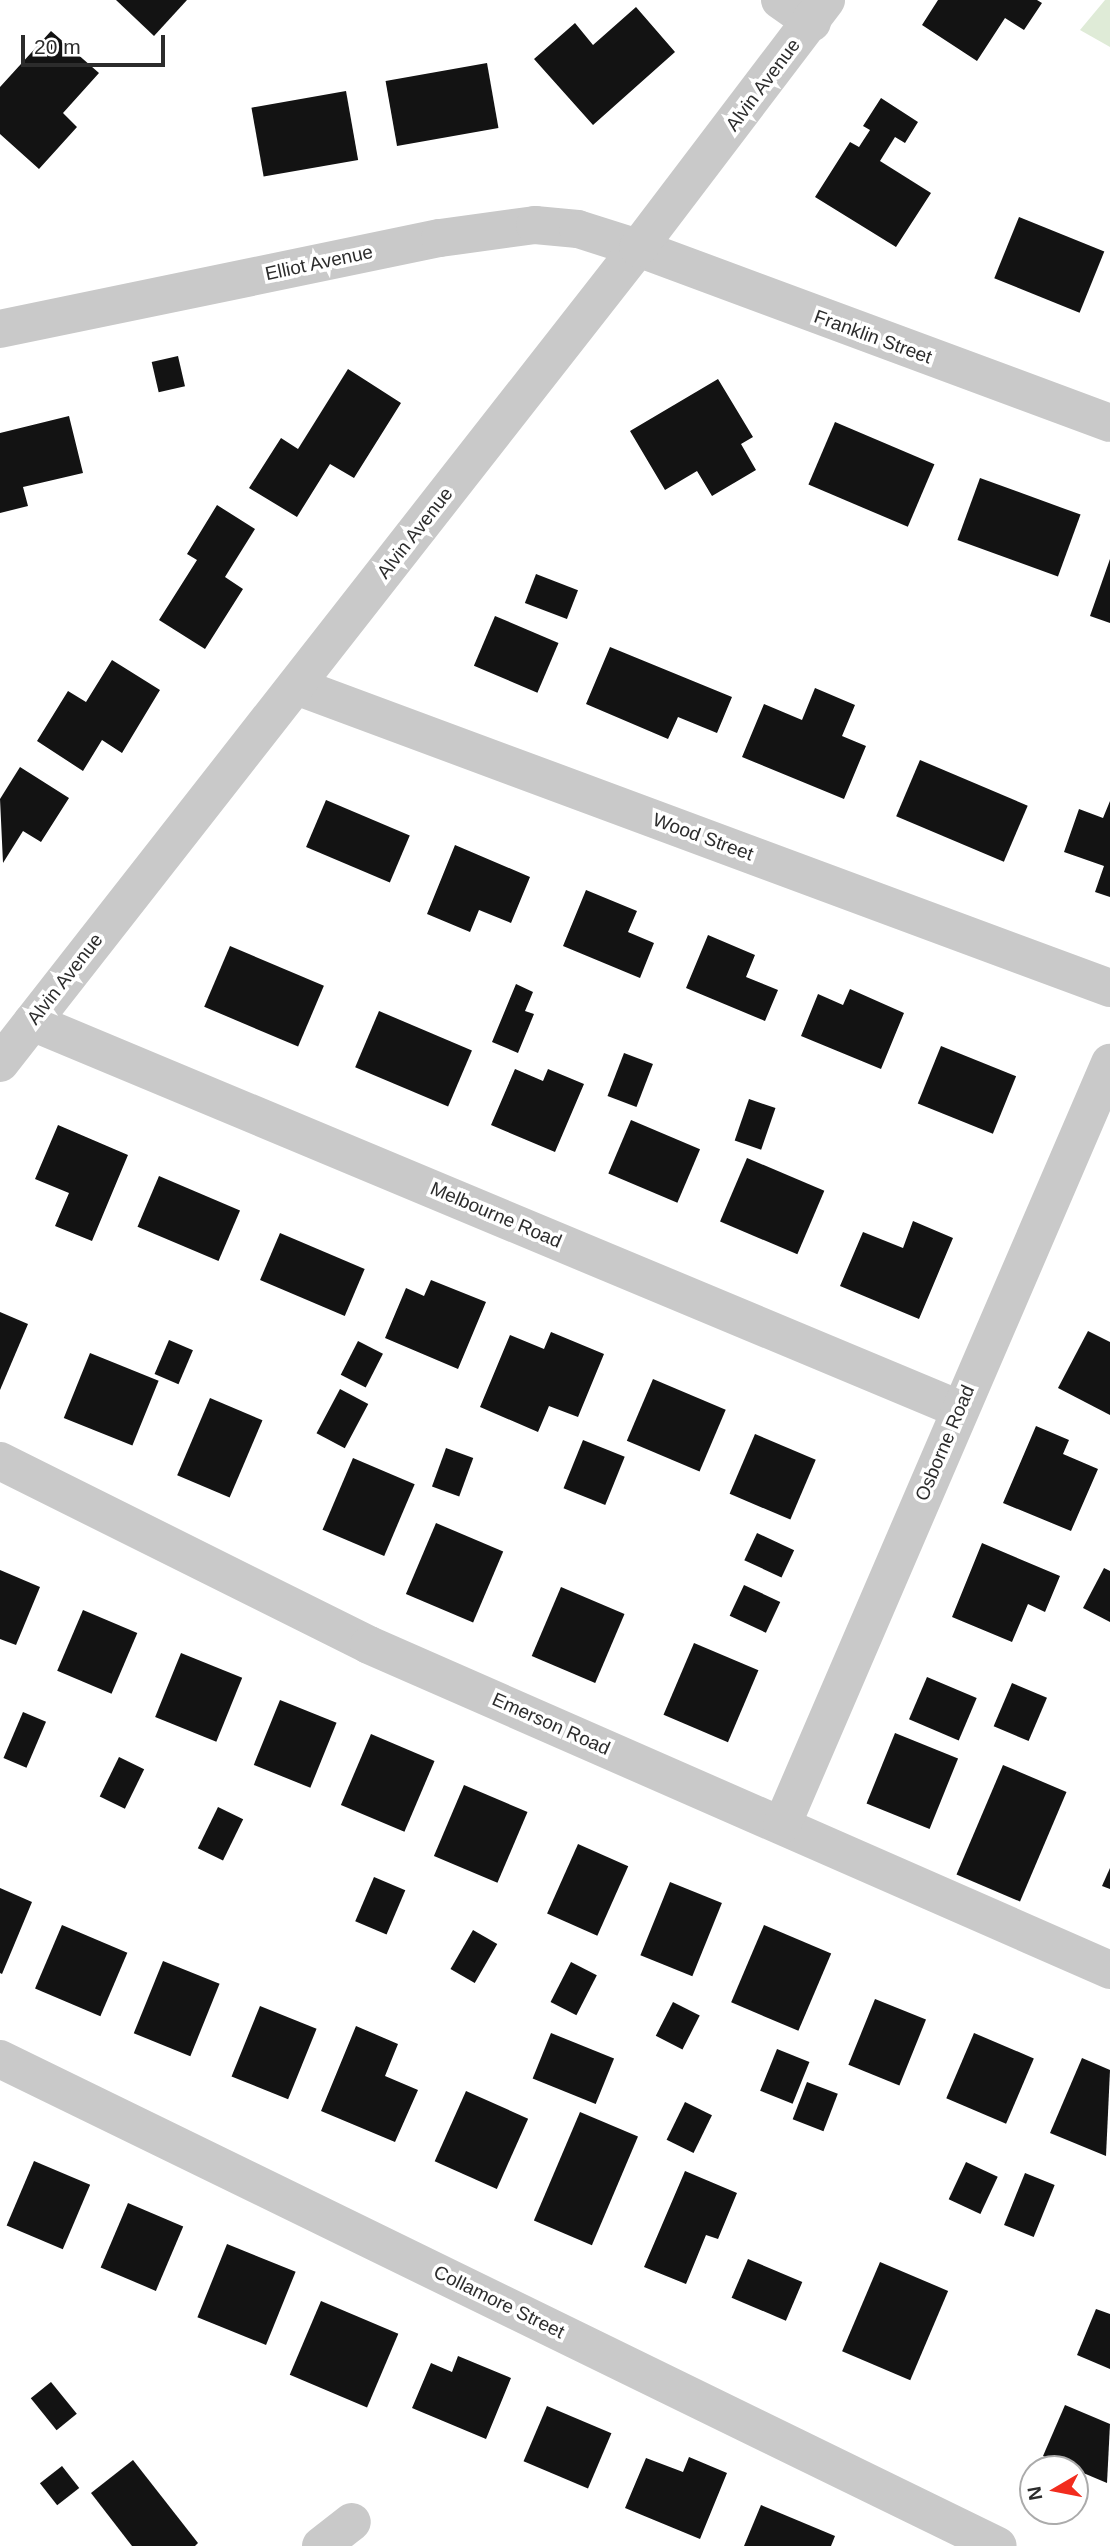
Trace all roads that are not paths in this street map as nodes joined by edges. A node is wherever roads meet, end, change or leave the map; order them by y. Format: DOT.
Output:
graph roads {
  1 [pos="780,0"];
  2 [pos="819,11"];
  3 [pos="638,248"];
  4 [pos="0,329"];
  5 [pos="1110,422"];
  6 [pos="296,686"];
  7 [pos="1110,988"];
  8 [pos="32,1022"];
  9 [pos="0,1063"];
  10 [pos="1110,1063"];
  11 [pos="959,1409"];
  12 [pos="0,1461"];
  13 [pos="782,1825"];
  14 [pos="1110,1970"];
  15 [pos="0,2059"];
  16 [pos="352,2522"];
  17 [pos="321,2546"];
  18 [pos="998,2546"];
  1 -- 2 [label="street"];
  2 -- 3 [label="street, Alvin Avenue"];
  3 -- 4 [label="street, Elliot Avenue"];
  3 -- 5 [label="street, Franklin Street"];
  3 -- 6 [label="street, Alvin Avenue"];
  6 -- 7 [label="street, Wood Street"];
  6 -- 8 [label="street, Alvin Avenue"];
  8 -- 9 [label="street, Alvin Avenue"];
  8 -- 11 [label="street, Melbourne Road"];
  10 -- 11 [label="street, Osborne Road"];
  11 -- 13 [label="street, Osborne Road"];
  12 -- 13 [label="street, Emerson Road"];
  13 -- 14 [label="street, Emerson Road"];
  15 -- 18 [label="street, Collamore Street"];
  16 -- 17 [label="street"];
}
